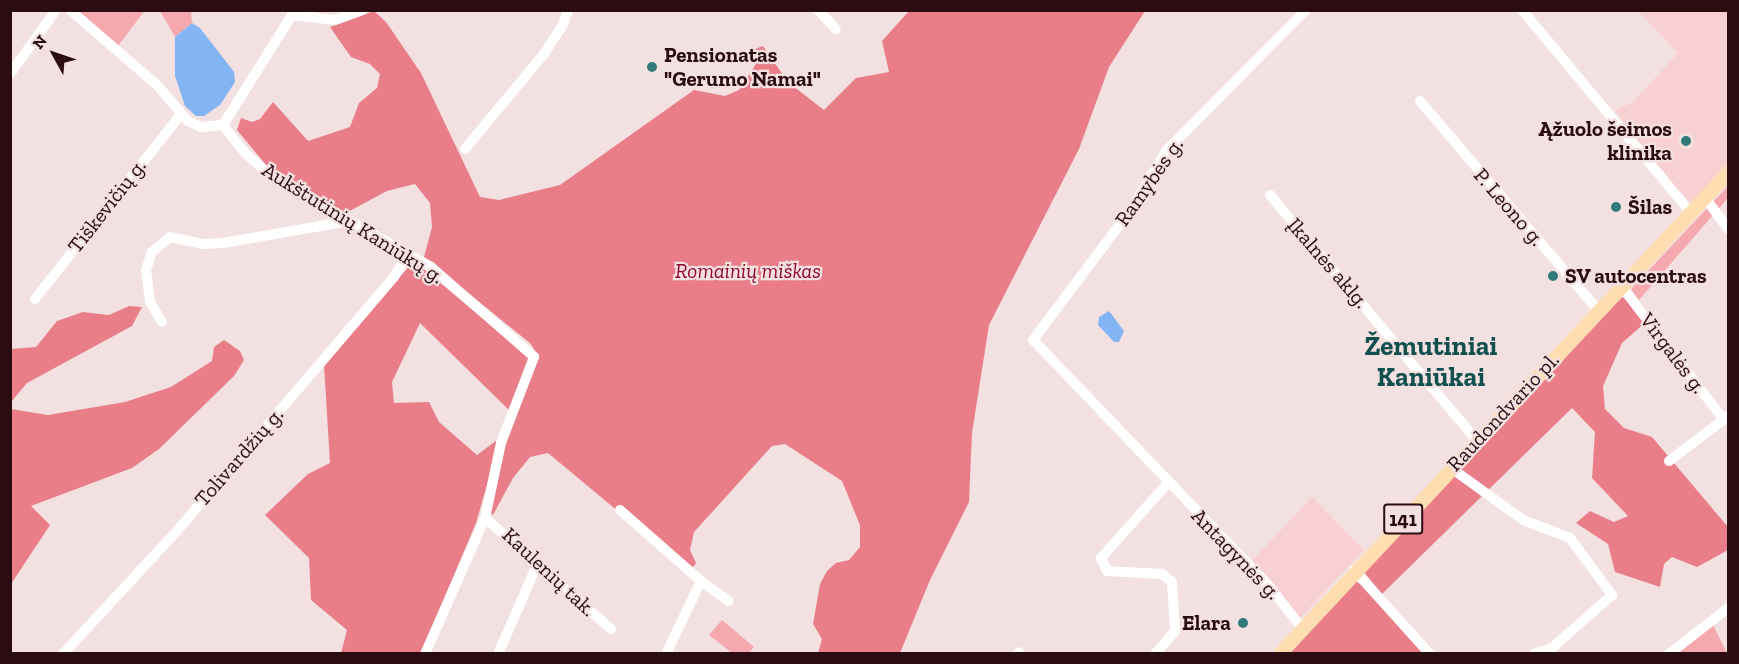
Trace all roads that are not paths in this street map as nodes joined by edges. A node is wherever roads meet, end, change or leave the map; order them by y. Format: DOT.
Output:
graph roads {
  1 [pos="56,10"];
  2 [pos="70,10"];
  3 [pos="362,10"];
  4 [pos="567,10"];
  5 [pos="818,10"];
  6 [pos="1306,10"];
  7 [pos="1522,10"];
  8 [pos="291,13"];
  9 [pos="836,28"];
  10 [pos="10,74"];
  11 [pos="1420,101"];
  12 [pos="180,114"];
  13 [pos="223,125"];
  14 [pos="465,149"];
  15 [pos="1728,173"];
  16 [pos="1270,195"];
  17 [pos="1705,198"];
  18 [pos="1691,213"];
  19 [pos="349,221"];
  20 [pos="1728,229"];
  21 [pos="408,254"];
  22 [pos="1622,286"];
  23 [pos="35,299"];
  24 [pos="1599,311"];
  25 [pos="162,322"];
  26 [pos="1033,340"];
  27 [pos="1726,417"];
  28 [pos="1477,441"];
  29 [pos="1669,461"];
  30 [pos="1452,468"];
  31 [pos="1167,484"];
  32 [pos="620,510"];
  33 [pos="485,518"];
  34 [pos="538,563"];
  35 [pos="1354,570"];
  36 [pos="700,581"];
  37 [pos="729,601"];
  38 [pos="1728,608"];
  39 [pos="1302,627"];
  40 [pos="611,629"];
  41 [pos="63,654"];
  42 [pos="425,654"];
  43 [pos="498,654"];
  44 [pos="666,654"];
  45 [pos="1155,654"];
  46 [pos="1280,654"];
  47 [pos="1430,654"];
  48 [pos="1534,654"];
  49 [pos="1670,654"];
  1 -- 10 [label="street"];
  2 -- 12 [label="street"];
  3 -- 8 [label="street"];
  4 -- 14 [label="street"];
  5 -- 9 [label="street"];
  6 -- 26 [label="street, Ramybės g."];
  7 -- 18 [label="street"];
  8 -- 13 [label="street"];
  11 -- 24 [label="street, P. Leono g."];
  12 -- 13 [label="street"];
  12 -- 23 [label="street, Tiškevičių g."];
  13 -- 19 [label="street, Aukštutinių Kaniūkų g."];
  15 -- 17 [label="main road, Raudondvario pl. / 141"];
  16 -- 28 [label="street, Įkalnės aklg."];
  17 -- 18 [label="main road, Raudondvario pl. / 141"];
  17 -- 20 [label="street"];
  18 -- 22 [label="main road, Raudondvario pl. / 141"];
  19 -- 21 [label="street, Aukštutinių Kaniūkų g."];
  19 -- 25 [label="street"];
  21 -- 33 [label="street, Aukštutinių Kaniūkų g."];
  21 -- 41 [label="street, Tolivardžių g."];
  22 -- 24 [label="main road, Raudondvario pl. / 141"];
  22 -- 27 [label="street, Virgalės g."];
  24 -- 28 [label="main road, Raudondvario pl. / 141"];
  26 -- 31 [label="street, Antagynės g."];
  27 -- 29 [label="street"];
  28 -- 30 [label="main road, Raudondvario pl. / 141"];
  30 -- 35 [label="main road, Raudondvario pl. / 141"];
  30 -- 48 [label="street"];
  31 -- 39 [label="street, Antagynės g."];
  31 -- 45 [label="street"];
  32 -- 36 [label="street"];
  33 -- 34 [label="street, Kaulenių tak."];
  33 -- 42 [label="street, Aukštutinių Kaniūkų g."];
  34 -- 40 [label="street, Kaulenių tak."];
  34 -- 43 [label="street"];
  35 -- 39 [label="main road, Raudondvario pl. / 141"];
  35 -- 47 [label="street"];
  36 -- 37 [label="street"];
  36 -- 44 [label="street"];
  38 -- 49 [label="street"];
  39 -- 46 [label="main road, Raudondvario pl. / 141"];
}
